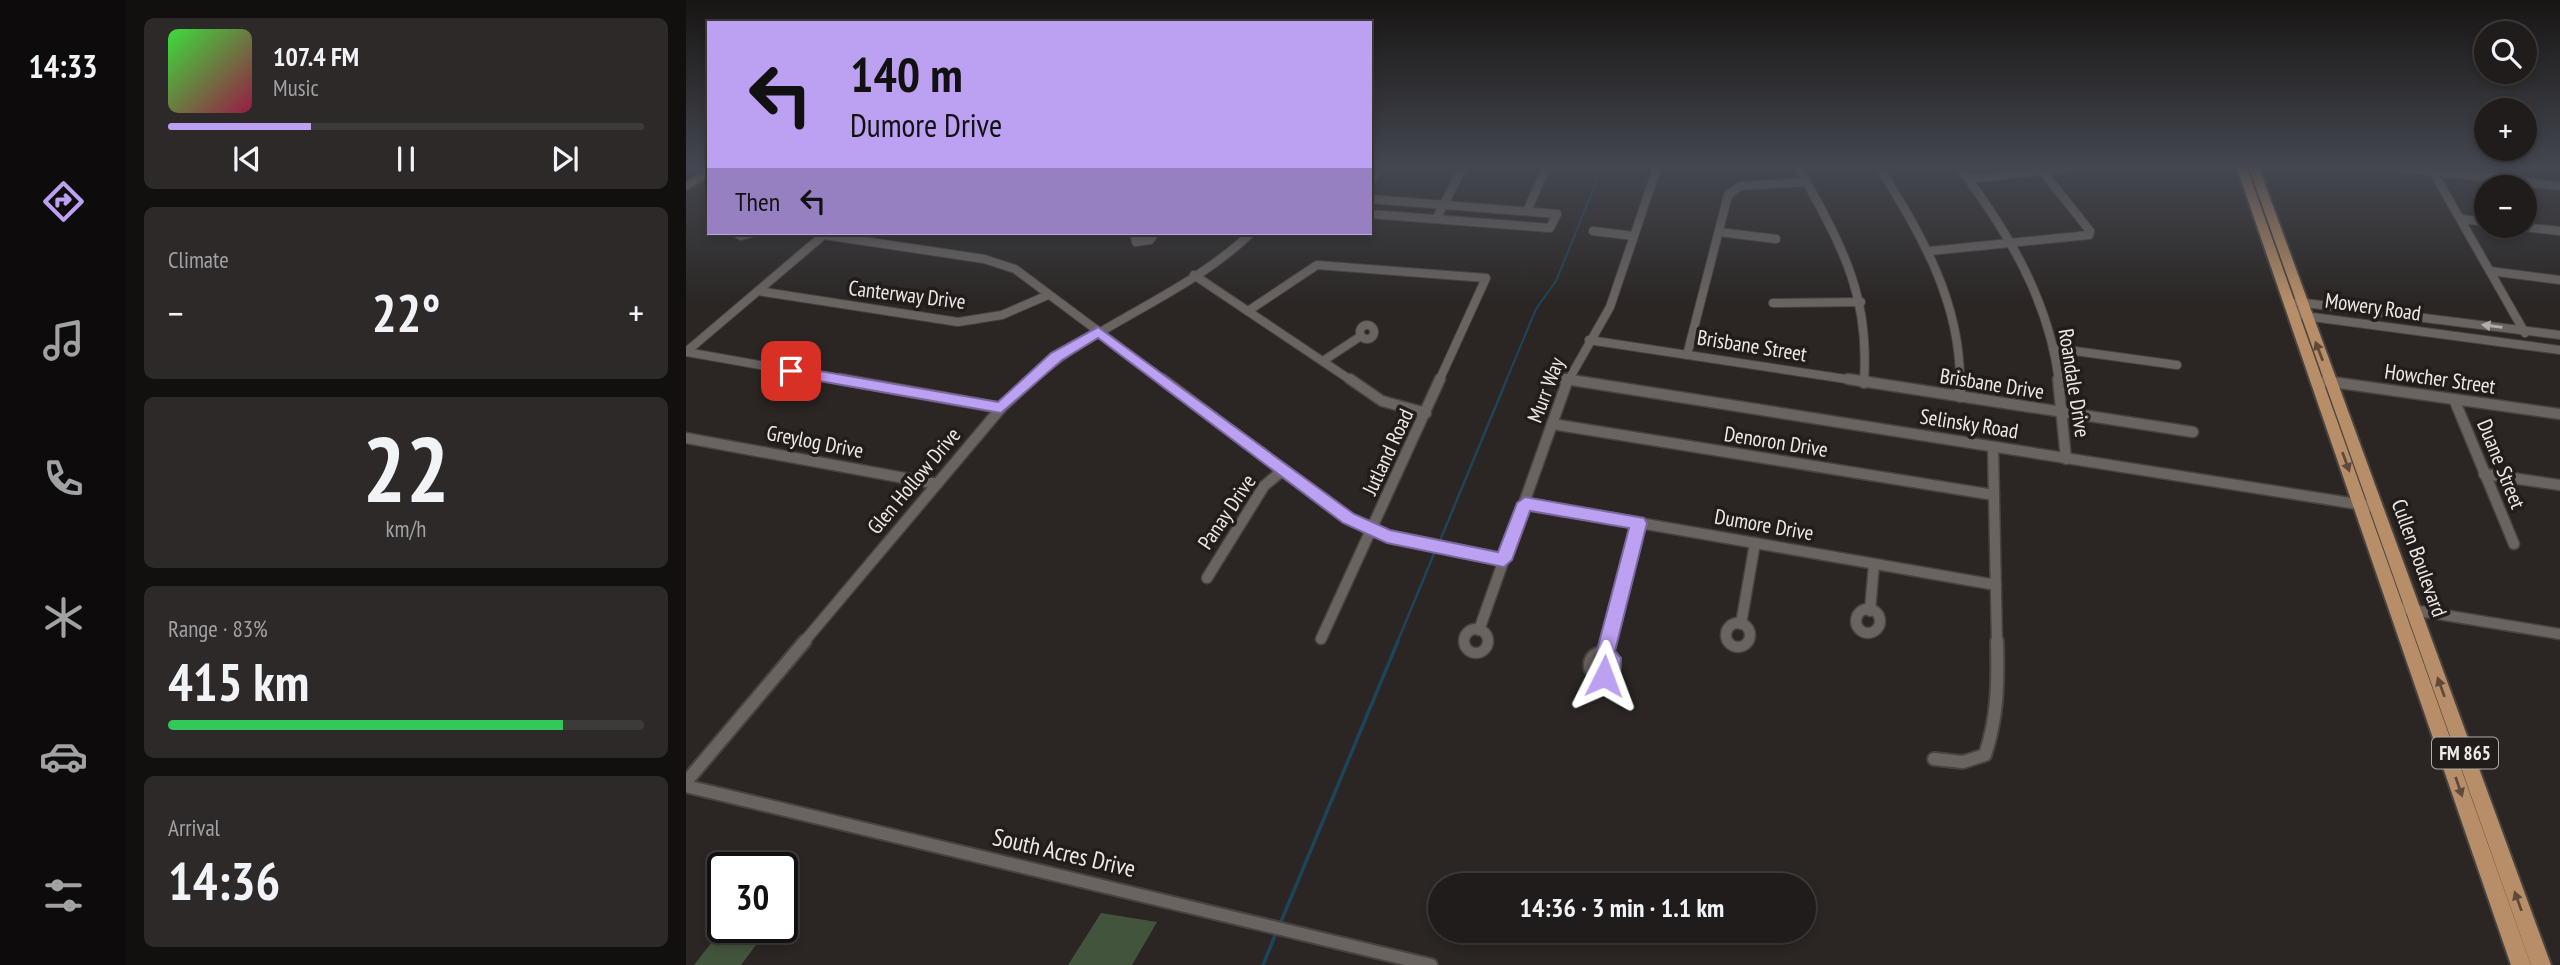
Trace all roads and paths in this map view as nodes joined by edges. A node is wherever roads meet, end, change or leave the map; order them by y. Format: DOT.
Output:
graph roads {
  1 [pos="1439,213"];
  2 [pos="1547,213"];
  3 [pos="1642,213"];
  4 [pos="1725,213"];
  5 [pos="1823,213"];
  6 [pos="1907,213"];
  7 [pos="1992,213"];
  8 [pos="2076,213"];
  9 [pos="2262,213"];
  10 [pos="2264,213"];
  11 [pos="2457,213"];
  12 [pos="1372,214"];
  13 [pos="1436,219"];
  14 [pos="2461,219"];
  15 [pos="2474,220"];
  16 [pos="2267,225"];
  17 [pos="2537,228"];
  18 [pos="1593,231"];
  19 [pos="2560,231"];
  20 [pos="1719,232"];
  21 [pos="824,235"];
  22 [pos="831,235"];
  23 [pos="1138,235"];
  24 [pos="1152,235"];
  25 [pos="1249,235"];
  26 [pos="1634,236"];
  27 [pos="1776,239"];
  28 [pos="2013,244"];
  29 [pos="1930,251"];
  30 [pos="2490,271"];
  31 [pos="1194,275"];
  32 [pos="2560,280"];
  33 [pos="758,291"];
  34 [pos="1048,295"];
  35 [pos="1861,302"];
  36 [pos="1773,303"];
  37 [pos="2295,303"];
  38 [pos="1248,310"];
  39 [pos="2305,316"];
  40 [pos="2524,330"];
  41 [pos="1098,332"];
  42 [pos="2560,335"];
  43 [pos="1360,336"];
  44 [pos="1589,340"];
  45 [pos="2532,346"];
  46 [pos="2053,348"];
  47 [pos="2560,350"];
  48 [pos="686,352"];
  49 [pos="1687,355"];
  50 [pos="1323,361"];
  51 [pos="2177,365"];
  52 [pos="1556,378"];
  53 [pos="2315,379"];
  54 [pos="1569,380"];
  55 [pos="2331,382"];
  56 [pos="1864,383"];
  57 [pos="1909,390"];
  58 [pos="1960,397"];
  59 [pos="2454,399"];
  60 [pos="1001,408"];
  61 [pos="2061,412"];
  62 [pos="1426,413"];
  63 [pos="2560,414"];
  64 [pos="1552,424"];
  65 [pos="2193,432"];
  66 [pos="686,438"];
  67 [pos="2337,438"];
  68 [pos="2351,440"];
  69 [pos="1993,448"];
  70 [pos="2066,459"];
  71 [pos="1282,471"];
  72 [pos="2484,474"];
  73 [pos="937,484"];
  74 [pos="2560,485"];
  75 [pos="1994,495"];
  76 [pos="1525,503"];
  77 [pos="2368,506"];
  78 [pos="1638,523"];
  79 [pos="1371,531"];
  80 [pos="1755,543"];
  81 [pos="2514,544"];
  82 [pos="1504,560"];
  83 [pos="1874,564"];
  84 [pos="1207,578"];
  85 [pos="1996,585"];
  86 [pos="2395,607"];
  87 [pos="2414,609"];
  88 [pos="1870,611"];
  89 [pos="1741,624"];
  90 [pos="1479,630"];
  91 [pos="2560,634"];
  92 [pos="1321,639"];
  93 [pos="1605,654"];
  94 [pos="2433,711"];
  95 [pos="2452,715"];
  96 [pos="1934,759"];
  97 [pos="686,784"];
  98 [pos="2474,830"];
  99 [pos="2494,834"];
  100 [pos="1431,965"];
  101 [pos="2521,965"];
  102 [pos="2541,965"];
  1 -- 13 [label="street"];
  2 -- 13 [label="street"];
  3 -- 26 [label="street, Murr Way"];
  4 -- 20 [label="street"];
  5 -- 35 [label="street"];
  6 -- 29 [label="street"];
  7 -- 28 [label="street, Roandale Drive"];
  8 -- 28 [label="street"];
  9 -- 16 [label="main road, Cullen Boulevard / FM 865"];
  10 -- 16 [label="main road, Cullen Boulevard / FM 865"];
  11 -- 14 [label="street"];
  12 -- 13 [label="street"];
  14 -- 15 [label="street"];
  14 -- 30 [label="street"];
  16 -- 37 [label="main road, Cullen Boulevard / FM 865"];
  17 -- 19 [label="street"];
  18 -- 26 [label="street"];
  20 -- 27 [label="street"];
  20 -- 49 [label="street"];
  21 -- 33 [label="street"];
  22 -- 34 [label="street"];
  23 -- 24 [label="street"];
  25 -- 31 [label="street, Glen Hollow Drive"];
  26 -- 44 [label="street, Murr Way"];
  28 -- 29 [label="street"];
  28 -- 46 [label="street, Roandale Drive"];
  29 -- 58 [label="street"];
  30 -- 32 [label="street"];
  30 -- 40 [label="street"];
  31 -- 38 [label="street"];
  31 -- 41 [label="street, Glen Hollow Drive"];
  33 -- 34 [label="street, Canterway Drive"];
  33 -- 48 [label="street"];
  34 -- 41 [label="street"];
  35 -- 36 [label="street"];
  35 -- 56 [label="street"];
  37 -- 39 [label="main road, Cullen Boulevard / FM 865"];
  40 -- 37 [label="street, Mowery Road, one-way"];
  37 -- 53 [label="main road, Cullen Boulevard / FM 865"];
  38 -- 50 [label="street"];
  38 -- 62 [label="street, Jutland Road"];
  39 -- 45 [label="street, Mowery Road"];
  55 -- 39 [label="main road, Cullen Boulevard / FM 865, one-way"];
  40 -- 42 [label="street, Mowery Road"];
  40 -- 45 [label="street"];
  41 -- 60 [label="street, Glen Hollow Drive"];
  41 -- 71 [label="street"];
  43 -- 50 [label="street"];
  44 -- 49 [label="street, Brisbane Street"];
  44 -- 54 [label="street, Murr Way"];
  45 -- 47 [label="street, Mowery Road"];
  46 -- 51 [label="street"];
  46 -- 61 [label="street, Roandale Drive"];
  48 -- 60 [label="street"];
  49 -- 56 [label="street, Brisbane Street"];
  50 -- 62 [label="street"];
  52 -- 54 [label="street, Selinsky Road"];
  53 -- 55 [label="street, Howcher Street"];
  53 -- 67 [label="main road, Cullen Boulevard / FM 865"];
  54 -- 64 [label="street, Murr Way"];
  54 -- 69 [label="street, Selinsky Road"];
  55 -- 59 [label="street, Howcher Street"];
  55 -- 68 [label="main road, Cullen Boulevard / FM 865"];
  56 -- 57 [label="street, Brisbane Street"];
  57 -- 58 [label="street, Brisbane Drive"];
  58 -- 61 [label="street, Brisbane Drive"];
  59 -- 63 [label="street, Howcher Street"];
  59 -- 72 [label="street, Duane Street"];
  60 -- 73 [label="street, Glen Hollow Drive"];
  61 -- 65 [label="street, Brisbane Drive"];
  61 -- 70 [label="street, Roandale Drive"];
  62 -- 79 [label="street, Jutland Road"];
  64 -- 75 [label="street, Denoron Drive"];
  64 -- 76 [label="street, Murr Way"];
  66 -- 73 [label="street, Greylog Drive"];
  67 -- 68 [label="main road"];
  67 -- 77 [label="main road, Cullen Boulevard / FM 865, one-way"];
  68 -- 77 [label="main road, Cullen Boulevard / FM 865"];
  69 -- 70 [label="street, Selinsky Road"];
  69 -- 75 [label="street"];
  70 -- 77 [label="street, Selinsky Road"];
  71 -- 79 [label="street"];
  71 -- 84 [label="street, Panay Drive"];
  72 -- 74 [label="street"];
  72 -- 81 [label="street, Duane Street"];
  73 -- 97 [label="street, Glen Hollow Drive"];
  75 -- 85 [label="street"];
  76 -- 78 [label="street, Dumore Drive"];
  76 -- 82 [label="street, Murr Way"];
  77 -- 86 [label="main road, Cullen Boulevard / FM 865"];
  77 -- 87 [label="main road, Cullen Boulevard / FM 865"];
  78 -- 80 [label="street, Dumore Drive"];
  78 -- 93 [label="street"];
  79 -- 82 [label="street"];
  79 -- 92 [label="street, Jutland Road"];
  80 -- 83 [label="street, Dumore Drive"];
  80 -- 89 [label="street"];
  82 -- 90 [label="street, Murr Way"];
  83 -- 85 [label="street, Dumore Drive"];
  83 -- 88 [label="street"];
  85 -- 96 [label="street"];
  86 -- 87 [label="street"];
  86 -- 94 [label="main road, Cullen Boulevard / FM 865"];
  87 -- 91 [label="street"];
  95 -- 87 [label="main road, Cullen Boulevard / FM 865, one-way"];
  94 -- 95 [label="main road"];
  94 -- 98 [label="main road, Cullen Boulevard / FM 865, one-way"];
  95 -- 99 [label="main road, Cullen Boulevard / FM 865"];
  97 -- 100 [label="street, South Acres Drive"];
  98 -- 99 [label="main road"];
  98 -- 101 [label="main road, Cullen Boulevard / FM 865"];
  102 -- 99 [label="main road, Cullen Boulevard / FM 865, one-way"];
}
